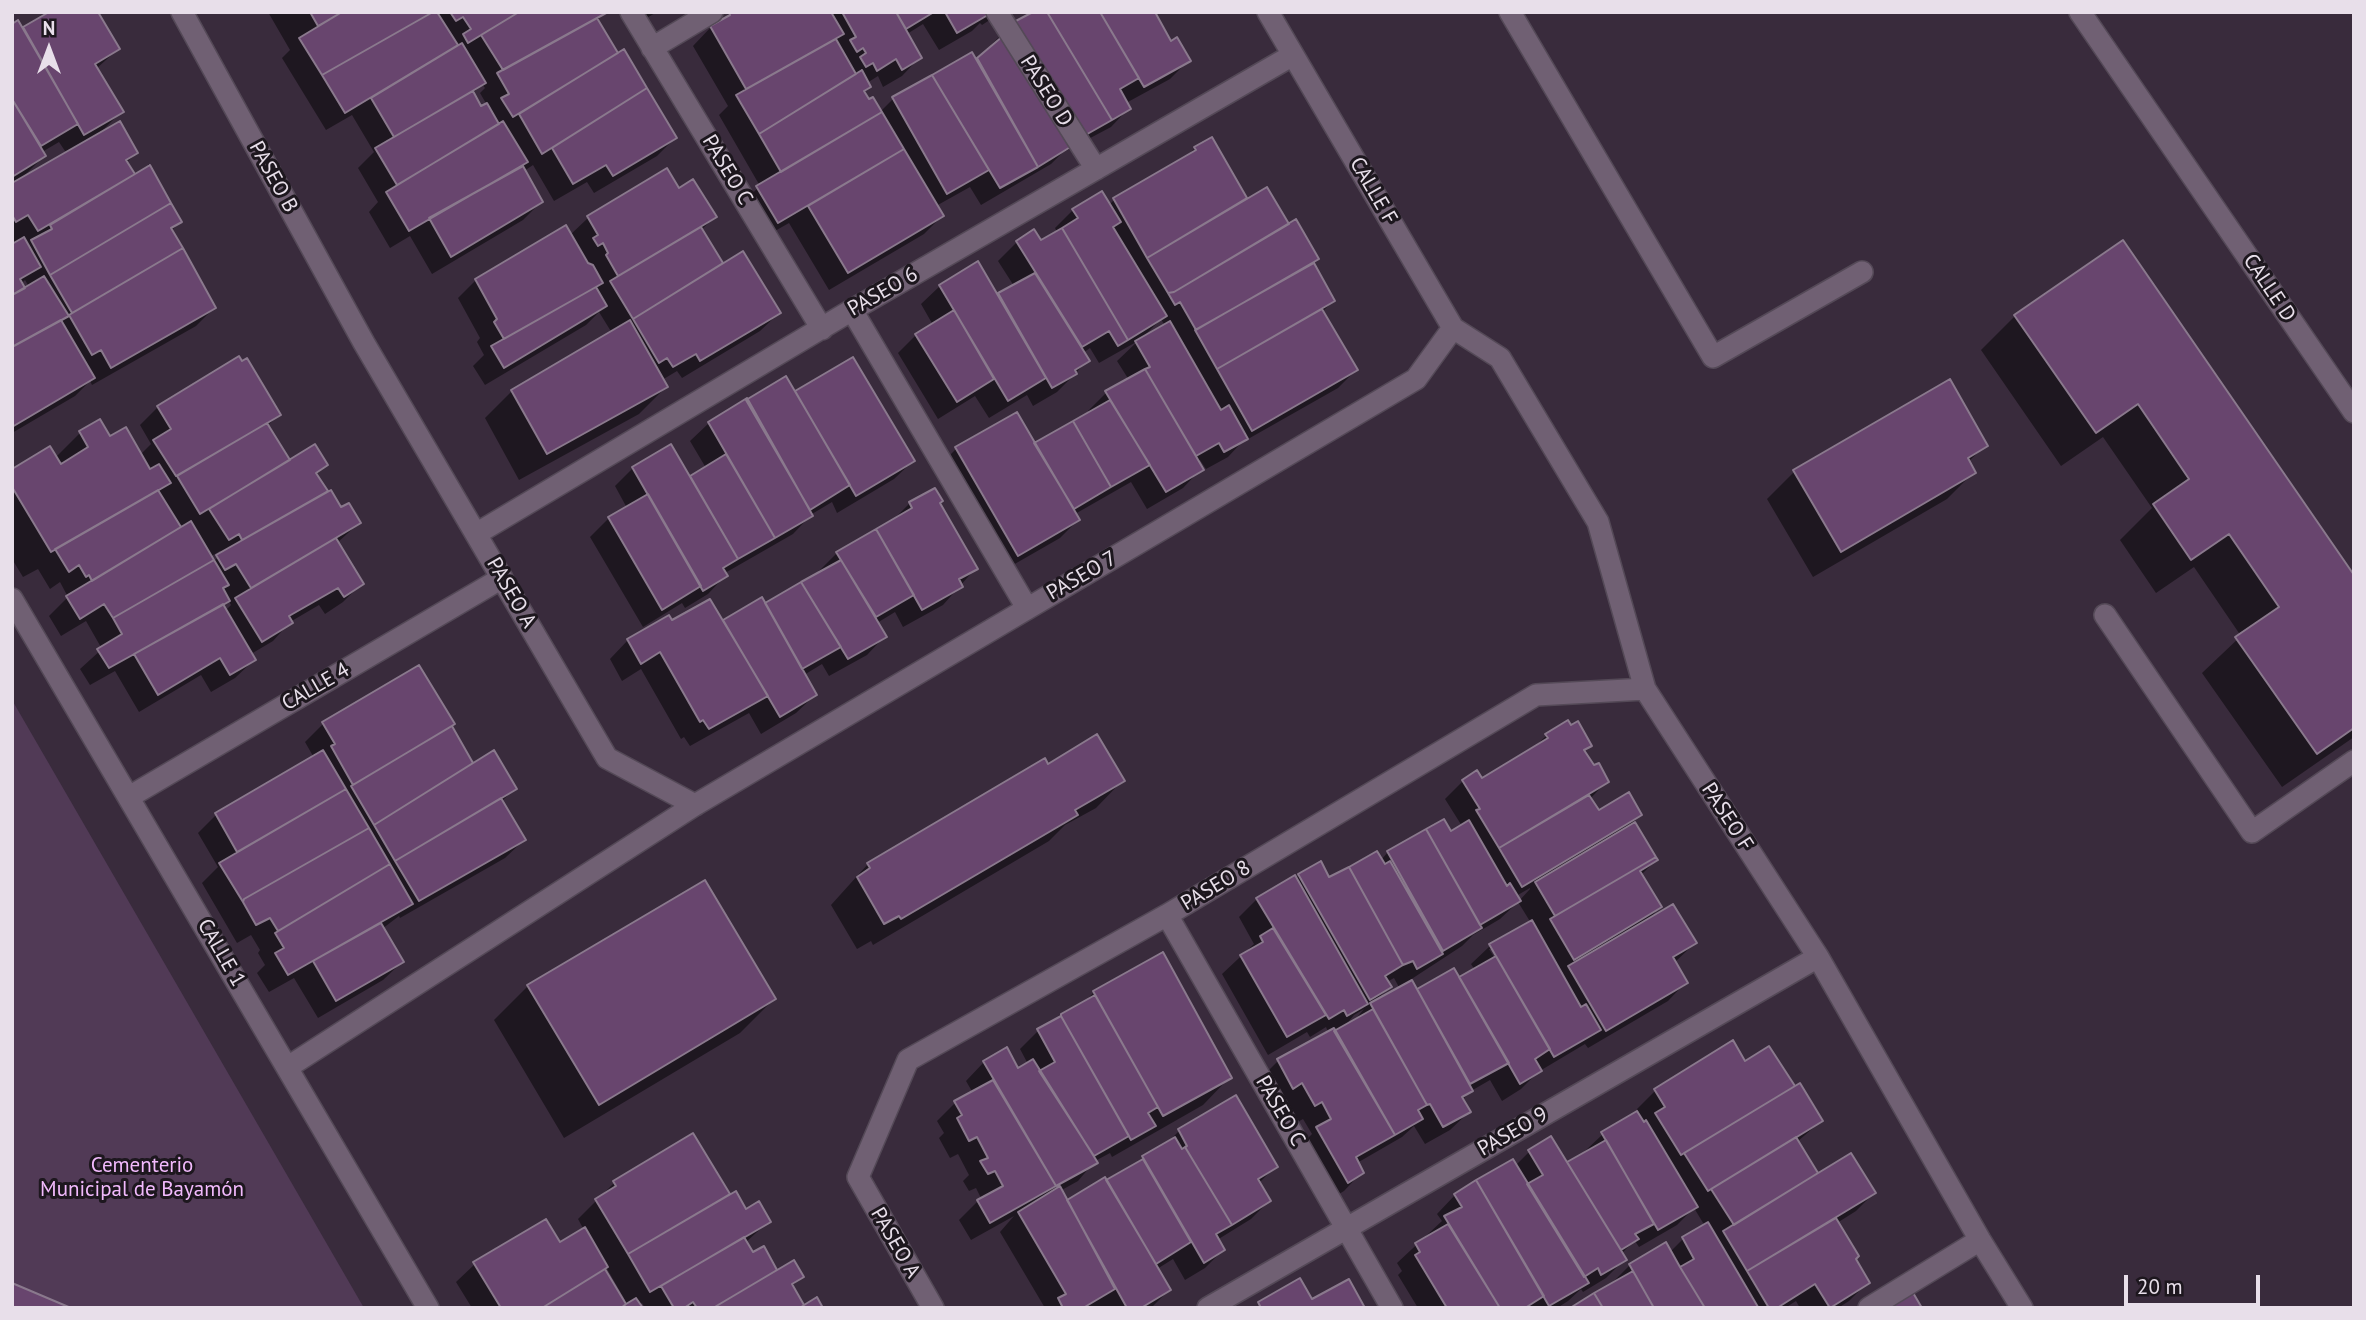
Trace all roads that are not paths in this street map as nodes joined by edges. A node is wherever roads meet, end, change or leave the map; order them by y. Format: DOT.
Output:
graph roads {
  1 [pos="182,12"];
  2 [pos="631,12"];
  3 [pos="712,12"];
  4 [pos="997,12"];
  5 [pos="1268,12"];
  6 [pos="1510,12"];
  7 [pos="2080,12"];
  8 [pos="652,48"];
  9 [pos="1293,55"];
  10 [pos="1096,169"];
  11 [pos="1862,272"];
  12 [pos="852,310"];
  13 [pos="1453,328"];
  14 [pos="822,329"];
  15 [pos="364,343"];
  16 [pos="2354,412"];
  17 [pos="476,534"];
  18 [pos="502,578"];
  19 [pos="12,599"];
  20 [pos="1027,608"];
  21 [pos="2105,615"];
  22 [pos="1645,689"];
  23 [pos="2354,761"];
  24 [pos="129,797"];
  25 [pos="695,805"];
  26 [pos="1167,915"];
  27 [pos="1818,957"];
  28 [pos="288,1067"];
  29 [pos="858,1177"];
  30 [pos="1347,1228"];
  31 [pos="1980,1240"];
  32 [pos="428,1308"];
  33 [pos="933,1308"];
  34 [pos="1208,1308"];
  35 [pos="1392,1308"];
  36 [pos="1868,1308"];
  37 [pos="2022,1308"];
  1 -- 15 [label="street, PASEO B"];
  2 -- 8 [label="street, PASEO C"];
  3 -- 8 [label="street"];
  4 -- 10 [label="street, PASEO D"];
  5 -- 9 [label="street"];
  6 -- 11 [label="street"];
  7 -- 16 [label="street, CALLE D"];
  8 -- 14 [label="street, PASEO C"];
  9 -- 10 [label="street, PASEO 6"];
  9 -- 13 [label="street, CALLE F"];
  10 -- 12 [label="street, PASEO 6"];
  12 -- 14 [label="street, PASEO 6"];
  12 -- 20 [label="street"];
  13 -- 20 [label="street, PASEO 7"];
  13 -- 22 [label="street, PASEO F"];
  14 -- 17 [label="street, PASEO 6"];
  15 -- 17 [label="street, PASEO A"];
  17 -- 18 [label="street, PASEO A"];
  18 -- 24 [label="street, CALLE 4"];
  18 -- 25 [label="street, PASEO A"];
  19 -- 24 [label="street, CALLE 1"];
  20 -- 25 [label="street, PASEO 7"];
  21 -- 23 [label="street"];
  22 -- 26 [label="street, PASEO 8"];
  22 -- 27 [label="street, PASEO F"];
  24 -- 28 [label="street, CALLE 1"];
  25 -- 28 [label="street, PASEO 7"];
  26 -- 29 [label="street, PASEO 8"];
  26 -- 30 [label="street, PASEO C"];
  27 -- 30 [label="street, PASEO 9"];
  27 -- 31 [label="street, PASEO F"];
  28 -- 32 [label="street, CALLE 1"];
  29 -- 33 [label="street, PASEO A"];
  30 -- 34 [label="street, PASEO 9"];
  30 -- 35 [label="street, PASEO C"];
  31 -- 36 [label="street"];
  31 -- 37 [label="street, PASEO F"];
}
